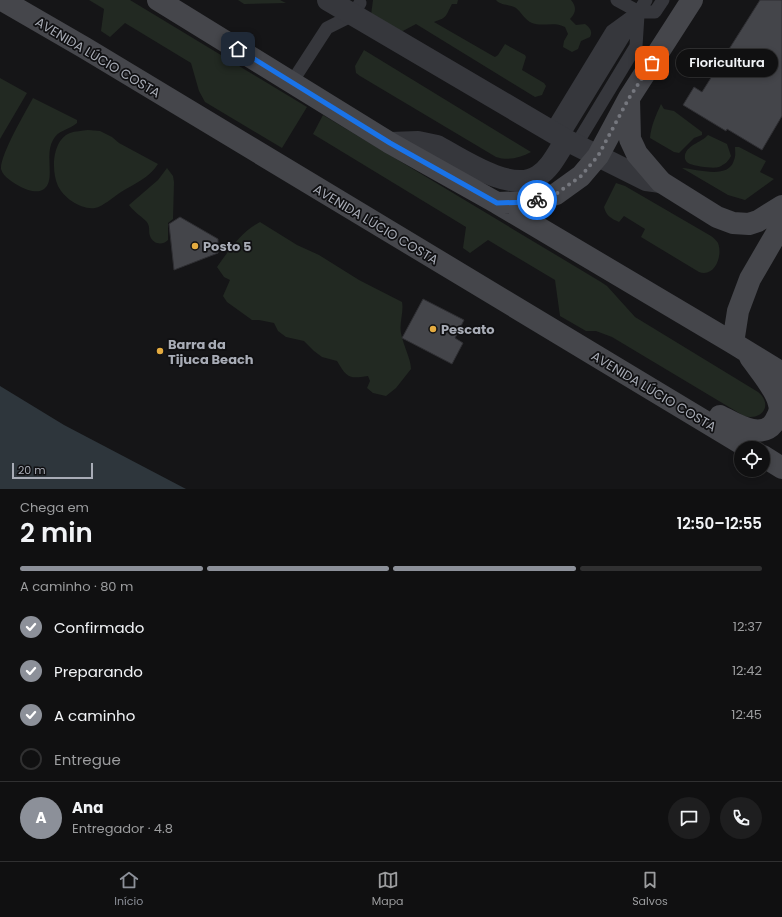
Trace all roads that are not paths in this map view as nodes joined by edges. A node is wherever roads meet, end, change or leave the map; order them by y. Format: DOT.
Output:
graph roads {
  1 [pos="2,0"];
  2 [pos="158,0"];
  3 [pos="328,0"];
  4 [pos="616,0"];
  5 [pos="646,0"];
  6 [pos="663,0"];
  7 [pos="692,0"];
  8 [pos="356,9"];
  9 [pos="638,12"];
  10 [pos="327,28"];
  11 [pos="292,82"];
  12 [pos="629,98"];
  13 [pos="564,138"];
  14 [pos="390,143"];
  15 [pos="598,156"];
  16 [pos="661,182"];
  17 [pos="497,203"];
  18 [pos="782,206"];
  19 [pos="782,224"];
  20 [pos="739,346"];
  21 [pos="615,368"];
  22 [pos="782,373"];
  23 [pos="737,441"];
  24 [pos="770,460"];
  25 [pos="782,468"];
  1 -- 21 [label="main road, AVENIDA LÚCIO COSTA"];
  2 -- 11 [label="main road"];
  3 -- 8 [label="street"];
  3 -- 10 [label="lane"];
  4 -- 9 [label="lane"];
  5 -- 9 [label="lane"];
  6 -- 9 [label="lane"];
  7 -- 12 [label="main road"];
  8 -- 10 [label="lane"];
  8 -- 13 [label="street"];
  9 -- 13 [label="lane"];
  9 -- 13 [label="lane"];
  10 -- 11 [label="lane"];
  11 -- 14 [label="main road"];
  12 -- 15 [label="main road"];
  12 -- 16 [label="main road"];
  13 -- 14 [label="street"];
  13 -- 15 [label="street"];
  14 -- 17 [label="main road"];
  15 -- 16 [label="street"];
  15 -- 17 [label="main road"];
  16 -- 18 [label="main road"];
  17 -- 20 [label="main road"];
  19 -- 20 [label="main road"];
  20 -- 21 [label="main road"];
  20 -- 22 [label="main road"];
  21 -- 23 [label="main road, AVENIDA LÚCIO COSTA"];
  24 -- 25 [label="main road"];
}
